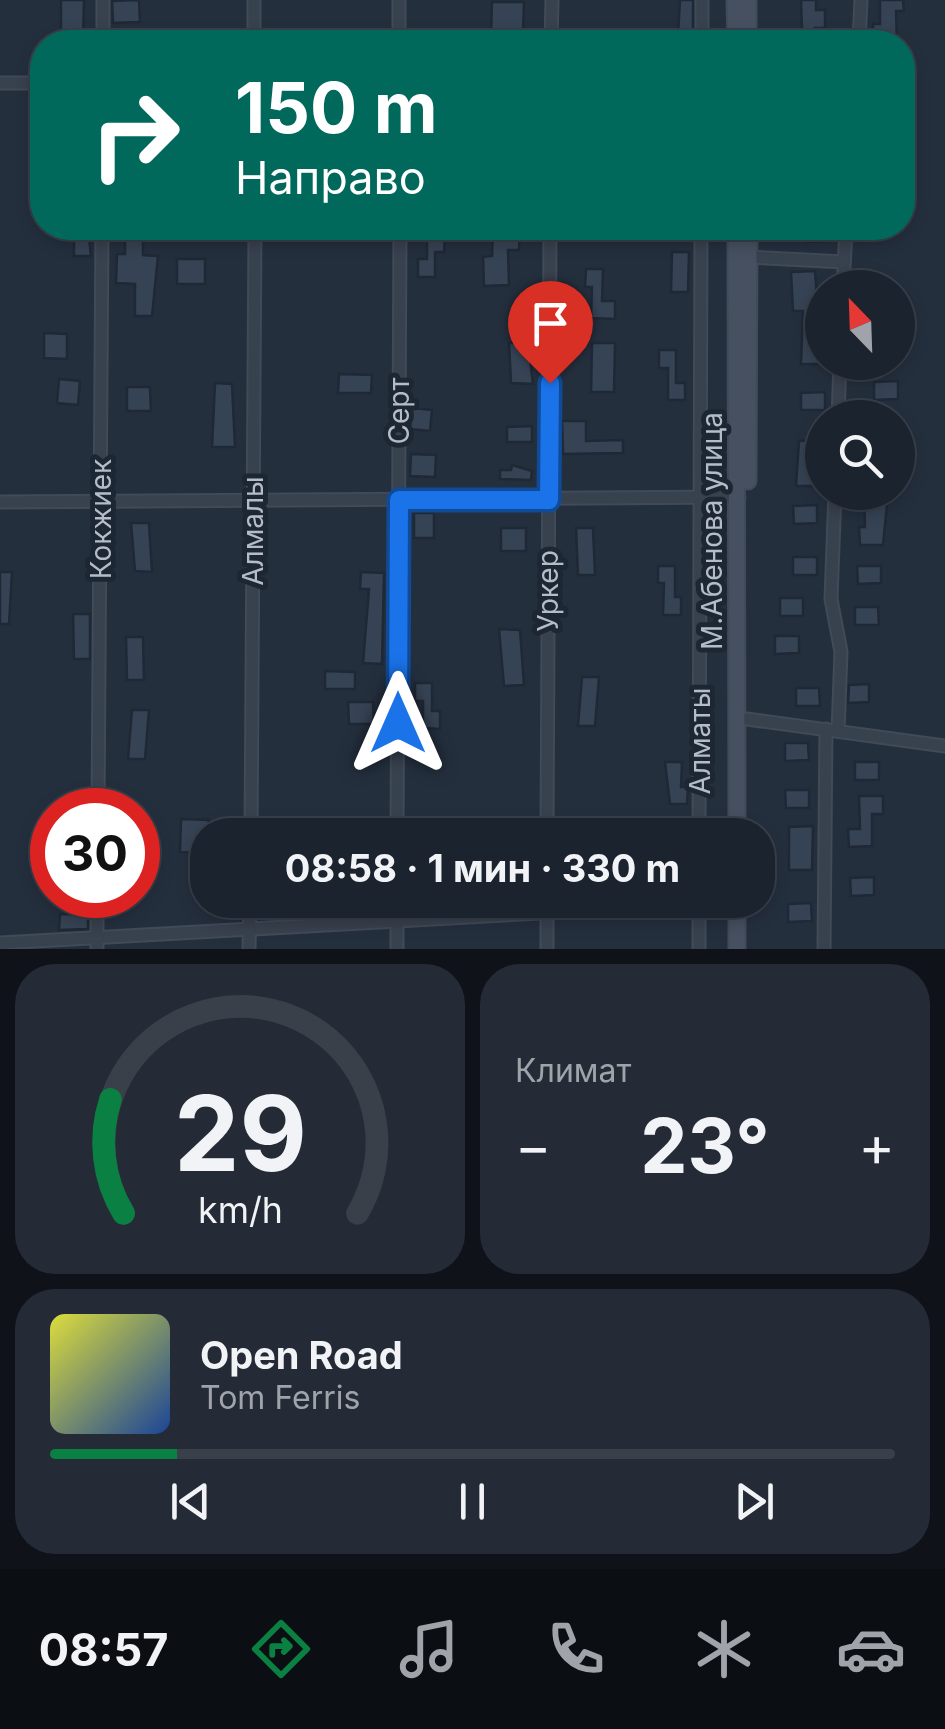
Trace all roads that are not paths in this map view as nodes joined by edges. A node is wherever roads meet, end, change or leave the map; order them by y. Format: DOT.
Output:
graph roads {
  1 [pos="103,0"];
  2 [pos="254,0"];
  3 [pos="399,0"];
  4 [pos="552,0"];
  5 [pos="702,0"];
  6 [pos="735,0"];
  7 [pos="748,0"];
  8 [pos="860,0"];
  9 [pos="103,30"];
  10 [pos="254,30"];
  11 [pos="399,30"];
  12 [pos="552,30"];
  13 [pos="702,30"];
  14 [pos="736,30"];
  15 [pos="748,30"];
  16 [pos="859,30"];
  17 [pos="0,83"];
  18 [pos="30,83"];
  19 [pos="102,240"];
  20 [pos="254,240"];
  21 [pos="400,240"];
  22 [pos="550,240"];
  23 [pos="701,240"];
  24 [pos="736,240"];
  25 [pos="748,240"];
  26 [pos="845,240"];
  27 [pos="748,257"];
  28 [pos="844,262"];
  29 [pos="844,270"];
  30 [pos="739,497"];
  31 [pos="701,498"];
  32 [pos="399,500"];
  33 [pos="549,500"];
  34 [pos="253,501"];
  35 [pos="0,502"];
  36 [pos="101,502"];
  37 [pos="834,510"];
  38 [pos="747,720"];
  39 [pos="832,730"];
  40 [pos="945,746"];
  41 [pos="98,788"];
  42 [pos="251,818"];
  43 [pos="397,818"];
  44 [pos="547,818"];
  45 [pos="699,818"];
  46 [pos="737,818"];
  47 [pos="747,818"];
  48 [pos="249,918"];
  49 [pos="397,918"];
  50 [pos="472,918"];
  51 [pos="547,918"];
  52 [pos="699,918"];
  53 [pos="739,918"];
  54 [pos="742,918"];
  55 [pos="397,922"];
  56 [pos="249,929"];
  57 [pos="0,943"];
  58 [pos="97,943"];
  59 [pos="248,949"];
  60 [pos="397,949"];
  61 [pos="548,949"];
  62 [pos="699,949"];
  63 [pos="737,949"];
  64 [pos="747,949"];
  65 [pos="824,949"];
  1 -- 9 [label="street"];
  2 -- 10 [label="street"];
  3 -- 11 [label="street"];
  4 -- 12 [label="street"];
  5 -- 13 [label="street"];
  6 -- 14 [label="main road"];
  7 -- 15 [label="main road"];
  8 -- 16 [label="street"];
  17 -- 18 [label="street"];
  19 -- 36 [label="street, Кокжиек"];
  20 -- 34 [label="street, Алмалы"];
  21 -- 32 [label="street, Серт"];
  22 -- 33 [label="street, Уркер"];
  23 -- 31 [label="street, Алматы"];
  24 -- 30 [label="main road, М.Абенова улица"];
  25 -- 27 [label="main road, М.Абенова улица"];
  26 -- 28 [label="street"];
  27 -- 28 [label="street"];
  27 -- 38 [label="main road, М.Абенова улица"];
  28 -- 29 [label="street"];
  30 -- 31 [label="street"];
  30 -- 46 [label="main road, М.Абенова улица"];
  31 -- 33 [label="street"];
  31 -- 45 [label="street, Алматы"];
  32 -- 33 [label="street"];
  32 -- 34 [label="street"];
  32 -- 43 [label="street, Серт"];
  33 -- 44 [label="street, Уркер"];
  34 -- 36 [label="street"];
  34 -- 42 [label="street, Алмалы"];
  35 -- 36 [label="street"];
  36 -- 41 [label="street, Кокжиек"];
  37 -- 39 [label="street"];
  38 -- 39 [label="street"];
  38 -- 47 [label="main road, М.Абенова улица"];
  39 -- 40 [label="street"];
  39 -- 65 [label="street"];
  48 -- 56 [label="street"];
  49 -- 55 [label="street"];
  50 -- 55 [label="street"];
  51 -- 61 [label="street"];
  52 -- 62 [label="street"];
  53 -- 63 [label="main road"];
  54 -- 64 [label="main road"];
  55 -- 56 [label="street"];
  55 -- 60 [label="street"];
  56 -- 58 [label="street"];
  56 -- 59 [label="street"];
  57 -- 58 [label="street"];
}
